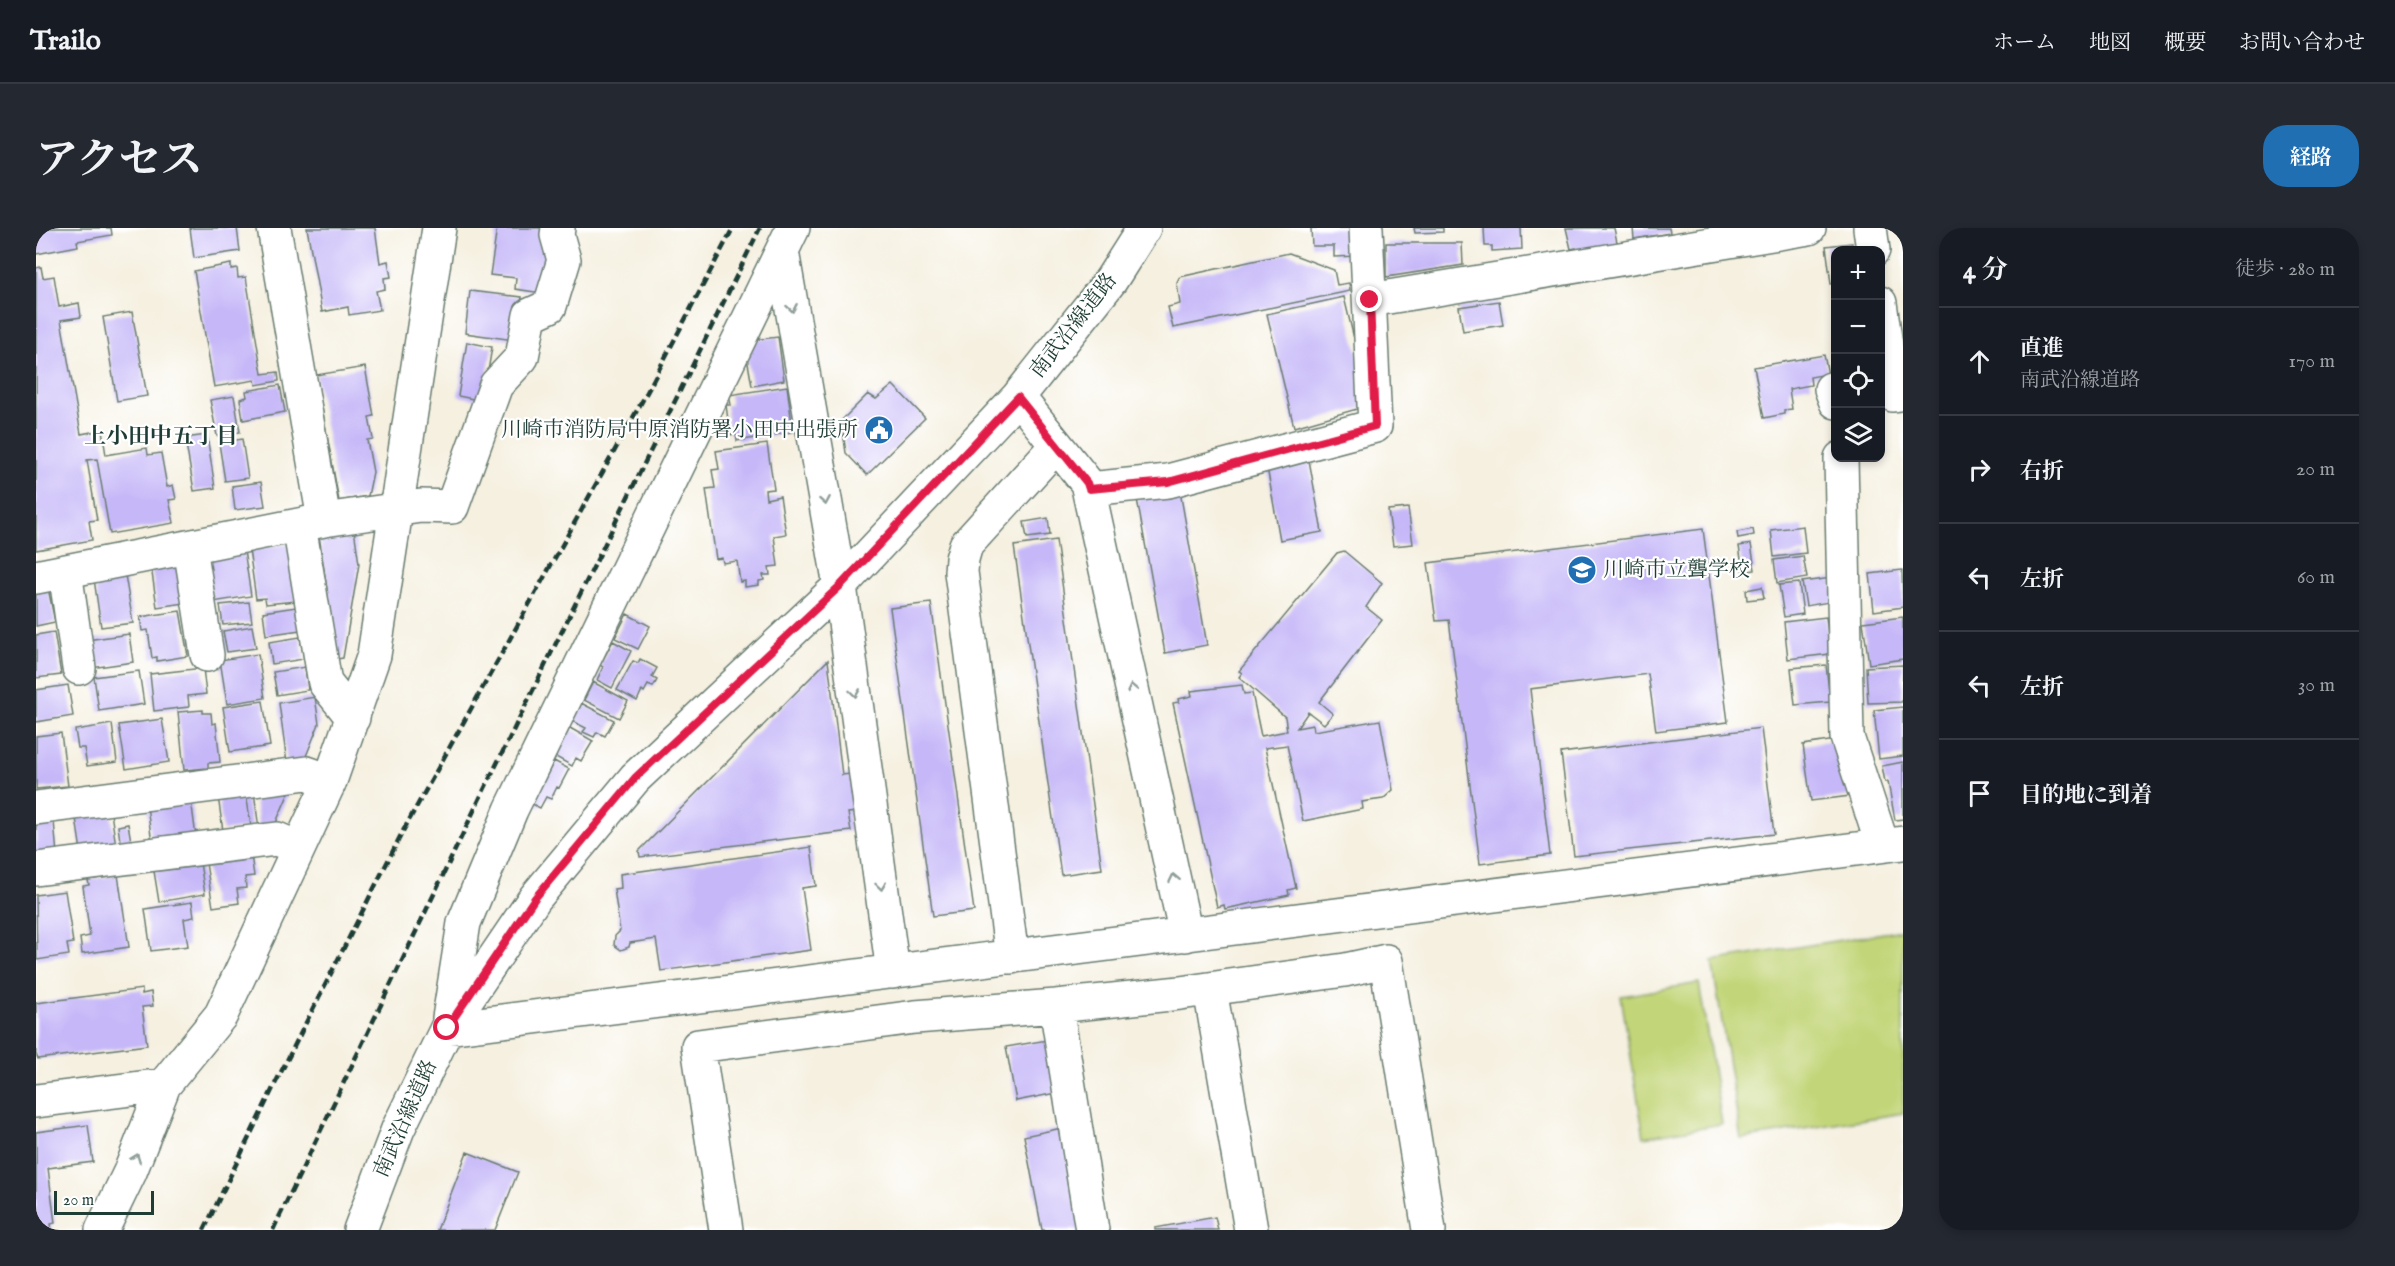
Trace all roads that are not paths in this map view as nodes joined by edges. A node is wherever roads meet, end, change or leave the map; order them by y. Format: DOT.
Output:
graph roads {
  1 [pos="274,228"];
  2 [pos="439,228"];
  3 [pos="558,228"];
  4 [pos="1144,228"];
  5 [pos="1366,228"];
  6 [pos="1809,228"];
  7 [pos="1870,228"];
  8 [pos="788,239"];
  9 [pos="1872,246"];
  10 [pos="1370,300"];
  11 [pos="1885,334"];
  12 [pos="1903,393"];
  13 [pos="1018,397"];
  14 [pos="1056,446"];
  15 [pos="1841,462"];
  16 [pos="1089,489"];
  17 [pos="398,509"];
  18 [pos="311,523"];
  19 [pos="190,547"];
  20 [pos="51,574"];
  21 [pos="840,586"];
  22 [pos="207,655"];
  23 [pos="79,668"];
  24 [pos="353,718"];
  25 [pos="330,781"];
  26 [pos="36,808"];
  27 [pos="1892,844"];
  28 [pos="298,848"];
  29 [pos="36,869"];
  30 [pos="1186,935"];
  31 [pos="1012,957"];
  32 [pos="893,972"];
  33 [pos="1210,989"];
  34 [pos="1056,1006"];
  35 [pos="447,1028"];
  36 [pos="164,1085"];
  37 [pos="36,1101"];
  38 [pos="102,1230"];
  39 [pos="360,1230"];
  40 [pos="726,1230"];
  41 [pos="1092,1230"];
  42 [pos="1251,1230"];
  43 [pos="1429,1230"];
  1 -- 18 [label="street"];
  2 -- 17 [label="street"];
  3 -- 17 [label="street"];
  4 -- 13 [label="street, 南武沿線道路"];
  5 -- 10 [label="street"];
  6 -- 10 [label="street"];
  7 -- 9 [label="street"];
  8 -- 21 [label="street, one-way"];
  8 -- 35 [label="street"];
  10 -- 16 [label="street"];
  11 -- 12 [label="street"];
  13 -- 14 [label="street"];
  13 -- 21 [label="street, 南武沿線道路"];
  14 -- 16 [label="street"];
  14 -- 31 [label="street"];
  15 -- 27 [label="street"];
  30 -- 16 [label="street, one-way"];
  17 -- 18 [label="street"];
  17 -- 24 [label="street"];
  18 -- 19 [label="street"];
  18 -- 24 [label="street"];
  19 -- 20 [label="street"];
  19 -- 22 [label="street"];
  20 -- 23 [label="street"];
  21 -- 32 [label="street, one-way"];
  21 -- 35 [label="street, 南武沿線道路"];
  24 -- 25 [label="street"];
  25 -- 26 [label="street"];
  25 -- 28 [label="street"];
  27 -- 30 [label="street"];
  28 -- 29 [label="street"];
  28 -- 36 [label="street"];
  30 -- 31 [label="street"];
  31 -- 32 [label="street"];
  32 -- 35 [label="street"];
  33 -- 34 [label="street"];
  33 -- 42 [label="street"];
  33 -- 43 [label="street"];
  34 -- 40 [label="street"];
  34 -- 41 [label="street"];
  35 -- 39 [label="street, 南武沿線道路"];
  36 -- 37 [label="street"];
  38 -- 36 [label="street, one-way"];
}
